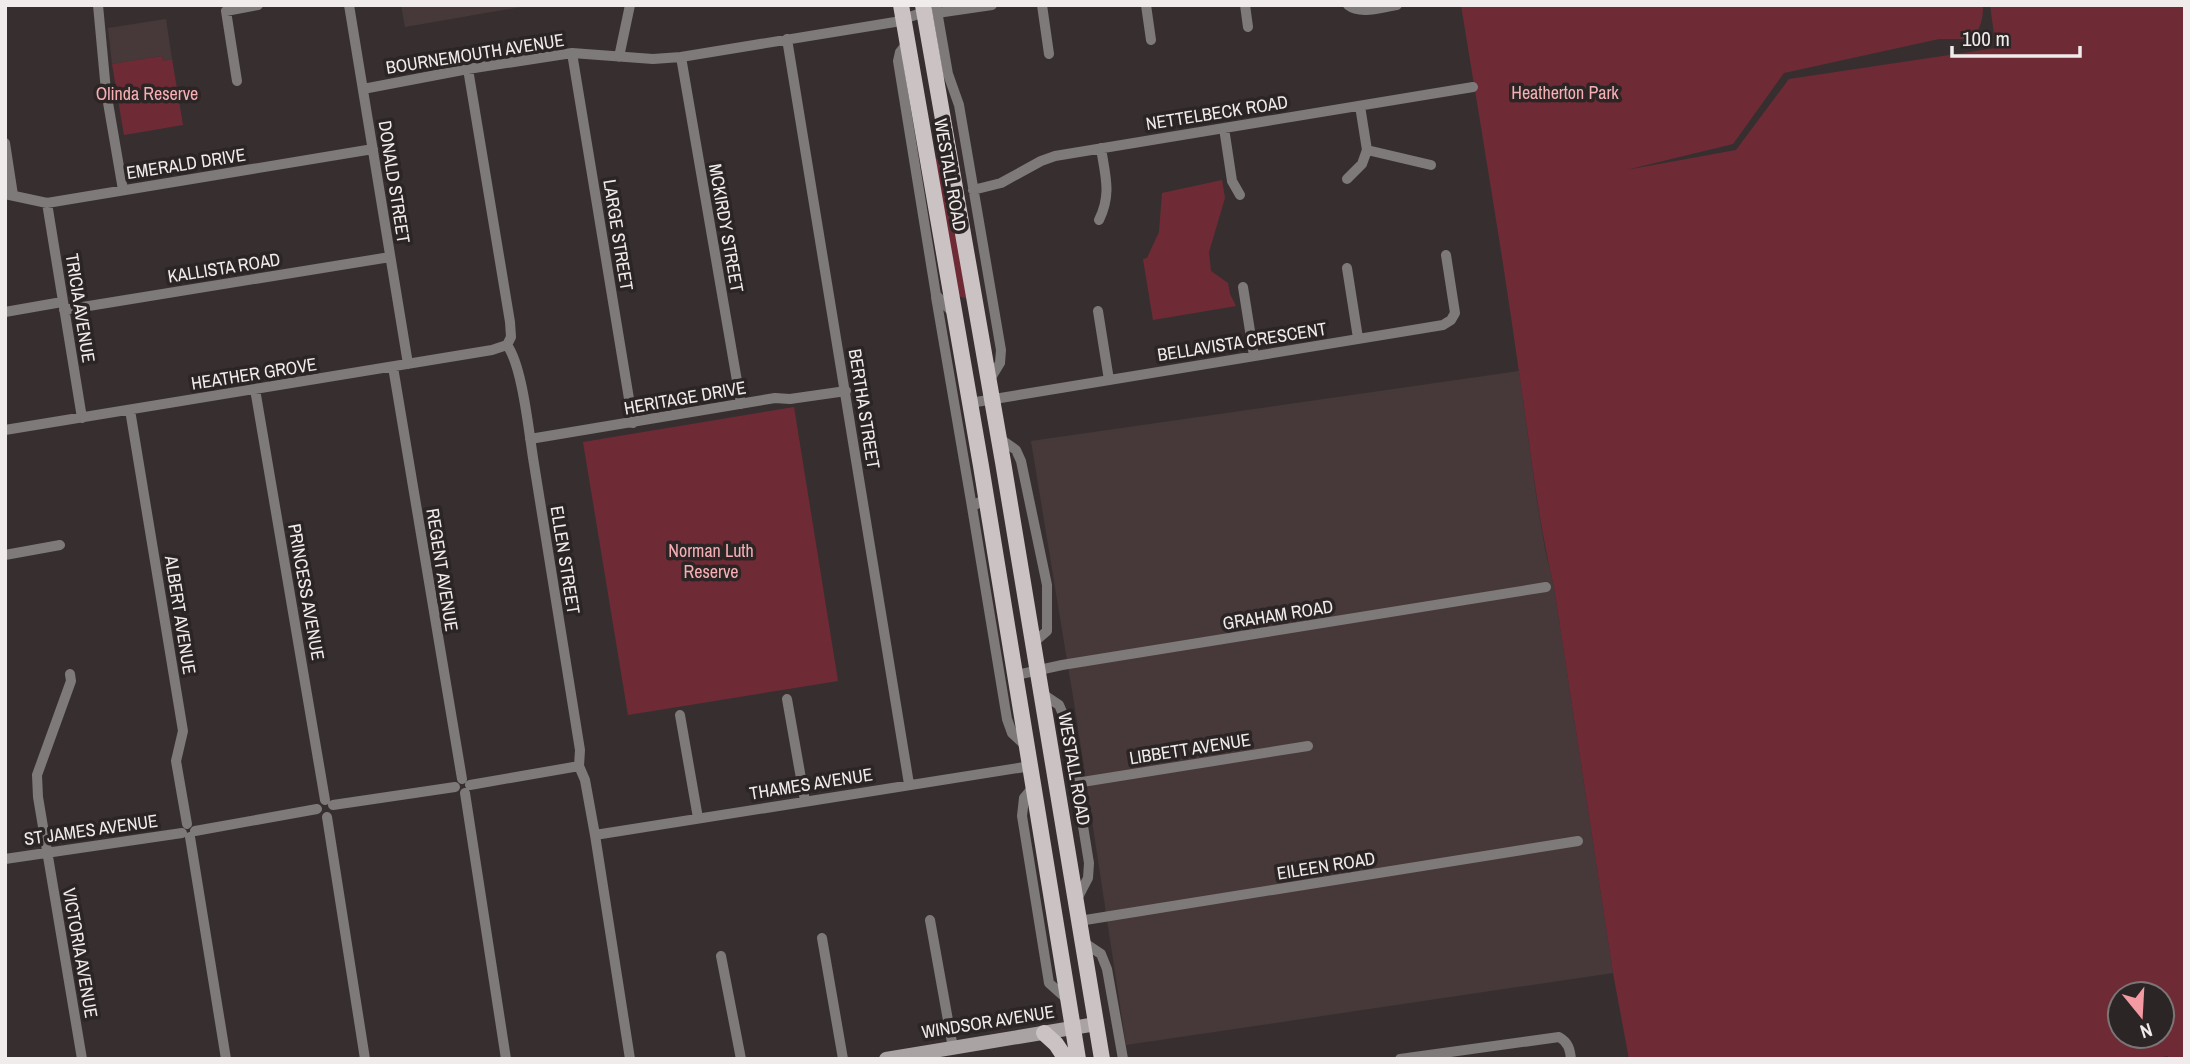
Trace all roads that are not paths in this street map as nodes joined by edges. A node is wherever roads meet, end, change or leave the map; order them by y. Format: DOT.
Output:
graph roads {
  1 [pos="98,5"];
  2 [pos="258,5"];
  3 [pos="349,5"];
  4 [pos="630,5"];
  5 [pos="992,5"];
  6 [pos="1042,5"];
  7 [pos="1146,5"];
  8 [pos="1245,5"];
  9 [pos="1348,5"];
  10 [pos="1397,5"];
  11 [pos="930,9"];
  12 [pos="902,13"];
  13 [pos="1248,27"];
  14 [pos="787,39"];
  15 [pos="1151,40"];
  16 [pos="908,43"];
  17 [pos="572,53"];
  18 [pos="1049,54"];
  19 [pos="618,57"];
  20 [pos="681,57"];
  21 [pos="468,69"];
  22 [pos="237,81"];
  23 [pos="1472,87"];
  24 [pos="363,89"];
  25 [pos="1360,106"];
  26 [pos="1224,128"];
  27 [pos="5,143"];
  28 [pos="1101,148"];
  29 [pos="373,149"];
  30 [pos="1367,150"];
  31 [pos="1431,165"];
  32 [pos="1346,179"];
  33 [pos="123,190"];
  34 [pos="973,190"];
  35 [pos="9,195"];
  36 [pos="1240,195"];
  37 [pos="47,203"];
  38 [pos="1100,220"];
  39 [pos="979,227"];
  40 [pos="967,253"];
  41 [pos="1446,255"];
  42 [pos="390,257"];
  43 [pos="1347,268"];
  44 [pos="1243,287"];
  45 [pos="936,295"];
  46 [pos="63,306"];
  47 [pos="1098,311"];
  48 [pos="5,312"];
  49 [pos="955,315"];
  50 [pos="1359,338"];
  51 [pos="507,345"];
  52 [pos="1254,356"];
  53 [pos="408,364"];
  54 [pos="393,367"];
  55 [pos="1109,380"];
  56 [pos="989,382"];
  57 [pos="255,389"];
  58 [pos="846,391"];
  59 [pos="992,399"];
  60 [pos="970,403"];
  61 [pos="741,404"];
  62 [pos="130,410"];
  63 [pos="82,418"];
  64 [pos="633,423"];
  65 [pos="5,430"];
  66 [pos="999,438"];
  67 [pos="530,439"];
  68 [pos="1003,462"];
  69 [pos="981,466"];
  70 [pos="979,502"];
  71 [pos="60,545"];
  72 [pos="5,555"];
  73 [pos="1546,587"];
  74 [pos="1033,643"];
  75 [pos="1038,671"];
  76 [pos="70,674"];
  77 [pos="1016,675"];
  78 [pos="1047,697"];
  79 [pos="787,699"];
  80 [pos="680,715"];
  81 [pos="1308,746"];
  82 [pos="1028,748"];
  83 [pos="579,766"];
  84 [pos="1031,766"];
  85 [pos="1076,783"];
  86 [pos="909,784"];
  87 [pos="463,786"];
  88 [pos="805,801"];
  89 [pos="325,805"];
  90 [pos="698,818"];
  91 [pos="189,832"];
  92 [pos="595,835"];
  93 [pos="1578,841"];
  94 [pos="47,852"];
  95 [pos="5,859"];
  96 [pos="1076,901"];
  97 [pos="930,920"];
  98 [pos="1079,921"];
  99 [pos="822,938"];
  100 [pos="1083,942"];
  101 [pos="721,956"];
  102 [pos="1096,1024"];
  103 [pos="1073,1028"];
  104 [pos="1044,1033"];
  105 [pos="1120,1044"];
  106 [pos="953,1048"];
  107 [pos="1449,1055"];
  108 [pos="82,1059"];
  109 [pos="226,1059"];
  110 [pos="365,1059"];
  111 [pos="506,1059"];
  112 [pos="629,1059"];
  113 [pos="741,1059"];
  114 [pos="843,1059"];
  115 [pos="887,1059"];
  116 [pos="1066,1059"];
  117 [pos="1078,1059"];
  118 [pos="1101,1059"];
  119 [pos="1113,1059"];
  120 [pos="1123,1059"];
  121 [pos="1400,1059"];
  122 [pos="1571,1059"];
  1 -- 33 [label="street"];
  2 -- 22 [label="street"];
  3 -- 24 [label="street, DONALD STREET"];
  4 -- 19 [label="street"];
  5 -- 11 [label="street, BOURNEMOUTH AVENUE"];
  6 -- 18 [label="street"];
  7 -- 15 [label="street"];
  8 -- 13 [label="street"];
  9 -- 10 [label="street"];
  11 -- 12 [label="street, BOURNEMOUTH AVENUE"];
  11 -- 34 [label="street, WESTALL ROAD"];
  11 -- 40 [label="main road, WESTALL ROAD"];
  12 -- 14 [label="street, BOURNEMOUTH AVENUE"];
  12 -- 16 [label="main road, WESTALL ROAD"];
  14 -- 20 [label="street, BOURNEMOUTH AVENUE"];
  14 -- 58 [label="street, BERTHA STREET"];
  16 -- 45 [label="street, WESTALL ROAD"];
  16 -- 49 [label="main road, WESTALL ROAD"];
  17 -- 19 [label="street, BOURNEMOUTH AVENUE"];
  17 -- 21 [label="street, BOURNEMOUTH AVENUE"];
  17 -- 64 [label="street, LARGE STREET"];
  19 -- 20 [label="street, BOURNEMOUTH AVENUE"];
  20 -- 61 [label="street, MCKIRDY STREET"];
  21 -- 24 [label="street, BOURNEMOUTH AVENUE"];
  21 -- 51 [label="street, ELLEN STREET"];
  23 -- 25 [label="street, NETTELBECK ROAD"];
  24 -- 29 [label="street, DONALD STREET"];
  25 -- 26 [label="street, NETTELBECK ROAD"];
  25 -- 30 [label="street"];
  26 -- 28 [label="street, NETTELBECK ROAD"];
  26 -- 36 [label="street"];
  27 -- 35 [label="street"];
  28 -- 34 [label="street, NETTELBECK ROAD"];
  28 -- 38 [label="street"];
  29 -- 33 [label="street, EMERALD DRIVE"];
  29 -- 42 [label="street, DONALD STREET"];
  30 -- 31 [label="street"];
  30 -- 32 [label="street"];
  33 -- 37 [label="street, EMERALD DRIVE"];
  34 -- 39 [label="street, WESTALL ROAD"];
  35 -- 37 [label="street, EMERALD DRIVE"];
  37 -- 46 [label="street, TRICIA AVENUE"];
  39 -- 40 [label="street, WESTALL ROAD"];
  39 -- 56 [label="street, WESTALL ROAD"];
  40 -- 56 [label="main road, WESTALL ROAD"];
  41 -- 50 [label="street, BELLAVISTA CRESCENT"];
  42 -- 46 [label="street, KALLISTA ROAD"];
  42 -- 53 [label="street, DONALD STREET"];
  43 -- 50 [label="street"];
  44 -- 52 [label="street"];
  45 -- 49 [label="street"];
  45 -- 70 [label="street, WESTALL ROAD"];
  46 -- 48 [label="street, KALLISTA ROAD"];
  46 -- 63 [label="street, TRICIA AVENUE"];
  47 -- 55 [label="street"];
  49 -- 60 [label="main road, WESTALL ROAD"];
  50 -- 52 [label="street, BELLAVISTA CRESCENT"];
  51 -- 53 [label="street, HEATHER GROVE"];
  51 -- 67 [label="street, ELLEN STREET"];
  52 -- 55 [label="street, BELLAVISTA CRESCENT"];
  53 -- 54 [label="street, HEATHER GROVE"];
  54 -- 57 [label="street, HEATHER GROVE"];
  54 -- 87 [label="street, REGENT AVENUE"];
  55 -- 59 [label="street, BELLAVISTA CRESCENT"];
  56 -- 59 [label="main road, WESTALL ROAD"];
  57 -- 62 [label="street, HEATHER GROVE"];
  57 -- 89 [label="street, PRINCESS AVENUE"];
  58 -- 61 [label="street, HERITAGE DRIVE"];
  58 -- 86 [label="street, BERTHA STREET"];
  59 -- 60 [label="street, BELLAVISTA CRESCENT"];
  59 -- 66 [label="main road, WESTALL ROAD"];
  60 -- 69 [label="main road, WESTALL ROAD"];
  61 -- 64 [label="street, HERITAGE DRIVE"];
  62 -- 63 [label="street, HEATHER GROVE"];
  62 -- 91 [label="street, ALBERT AVENUE"];
  63 -- 65 [label="street, HEATHER GROVE"];
  64 -- 67 [label="street, HERITAGE DRIVE"];
  66 -- 68 [label="main road, WESTALL ROAD"];
  66 -- 74 [label="street"];
  67 -- 83 [label="street, ELLEN STREET"];
  68 -- 69 [label="main road"];
  68 -- 74 [label="main road, WESTALL ROAD"];
  69 -- 70 [label="main road, WESTALL ROAD"];
  70 -- 77 [label="main road, WESTALL ROAD"];
  70 -- 82 [label="street, WESTALL ROAD"];
  71 -- 72 [label="street"];
  73 -- 75 [label="street, GRAHAM ROAD"];
  74 -- 75 [label="main road, WESTALL ROAD"];
  75 -- 77 [label="street, GRAHAM ROAD"];
  75 -- 78 [label="main road, WESTALL ROAD"];
  76 -- 94 [label="street, VICTORIA AVENUE"];
  77 -- 82 [label="main road, WESTALL ROAD"];
  78 -- 85 [label="street, WESTALL ROAD"];
  78 -- 96 [label="main road, WESTALL ROAD"];
  79 -- 88 [label="street"];
  80 -- 90 [label="street"];
  81 -- 85 [label="street, LIBBETT AVENUE"];
  82 -- 84 [label="main road, WESTALL ROAD"];
  83 -- 87 [label="street, ST JAMES AVENUE"];
  83 -- 92 [label="street, ELLEN STREET"];
  84 -- 86 [label="street, THAMES AVENUE"];
  84 -- 103 [label="main road, WESTALL ROAD"];
  85 -- 96 [label="street, WESTALL ROAD"];
  86 -- 88 [label="street, THAMES AVENUE"];
  87 -- 89 [label="street, ST JAMES AVENUE"];
  87 -- 111 [label="street, REGENT AVENUE"];
  88 -- 90 [label="street, THAMES AVENUE"];
  89 -- 91 [label="street, ST JAMES AVENUE"];
  89 -- 110 [label="street"];
  90 -- 92 [label="street, THAMES AVENUE"];
  91 -- 94 [label="street, ST JAMES AVENUE"];
  91 -- 109 [label="street, ALBERT AVENUE"];
  92 -- 112 [label="street, ELLEN STREET"];
  93 -- 98 [label="street, EILEEN ROAD"];
  94 -- 95 [label="street, ST JAMES AVENUE"];
  94 -- 108 [label="street, VICTORIA AVENUE"];
  96 -- 98 [label="main road, WESTALL ROAD"];
  97 -- 106 [label="street"];
  98 -- 100 [label="main road, WESTALL ROAD"];
  99 -- 114 [label="street"];
  100 -- 102 [label="main road, WESTALL ROAD"];
  100 -- 105 [label="street"];
  101 -- 113 [label="street"];
  102 -- 103 [label="street, WINDSOR AVENUE"];
  102 -- 118 [label="main road, WESTALL ROAD"];
  103 -- 104 [label="street, WINDSOR AVENUE"];
  103 -- 117 [label="main road, WESTALL ROAD"];
  104 -- 106 [label="street, WINDSOR AVENUE"];
  104 -- 116 [label="main road"];
  105 -- 119 [label="street"];
  105 -- 120 [label="street"];
  106 -- 115 [label="street, WINDSOR AVENUE"];
  107 -- 121 [label="street"];
  107 -- 122 [label="street"];
}
